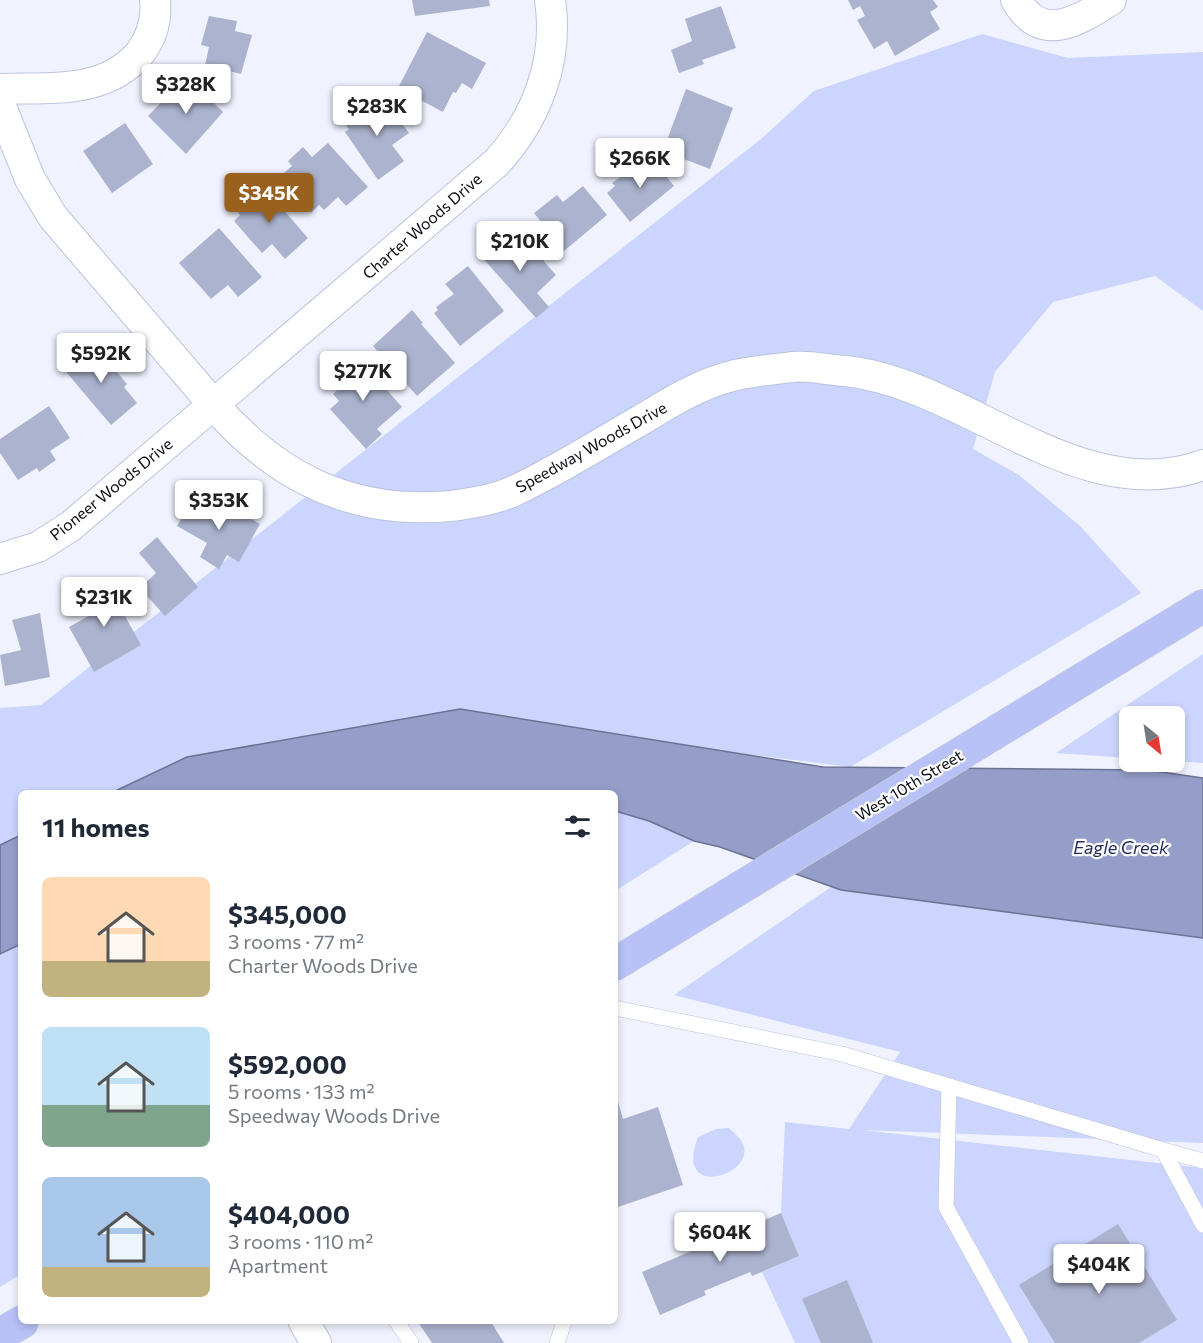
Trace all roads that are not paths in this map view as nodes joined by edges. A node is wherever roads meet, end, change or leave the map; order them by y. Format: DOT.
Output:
graph roads {
  1 [pos="156,0"];
  2 [pos="550,0"];
  3 [pos="1016,0"];
  4 [pos="1111,0"];
  5 [pos="0,89"];
  6 [pos="0,104"];
  7 [pos="213,404"];
  8 [pos="1203,465"];
  9 [pos="0,559"];
  10 [pos="1203,606"];
  11 [pos="618,962"];
  12 [pos="618,1009"];
  13 [pos="949,1087"];
  14 [pos="1163,1150"];
  15 [pos="1203,1161"];
  16 [pos="1203,1225"];
  17 [pos="19,1324"];
  18 [pos="305,1324"];
  19 [pos="398,1324"];
  20 [pos="563,1324"];
  21 [pos="0,1335"];
  22 [pos="316,1343"];
  23 [pos="411,1343"];
  24 [pos="557,1343"];
  25 [pos="1021,1343"];
  1 -- 5 [label="street"];
  2 -- 7 [label="street, Charter Woods Drive"];
  3 -- 4 [label="street"];
  6 -- 7 [label="street, Speedway Woods Drive"];
  7 -- 8 [label="street, Speedway Woods Drive"];
  7 -- 9 [label="street, Pioneer Woods Drive"];
  10 -- 11 [label="main road, West 10th Street"];
  12 -- 13 [label="lane"];
  13 -- 14 [label="lane"];
  13 -- 25 [label="lane"];
  14 -- 15 [label="lane"];
  14 -- 16 [label="lane"];
  17 -- 21 [label="main road"];
  18 -- 22 [label="street"];
  19 -- 23 [label="lane"];
  20 -- 24 [label="lane"];
}
